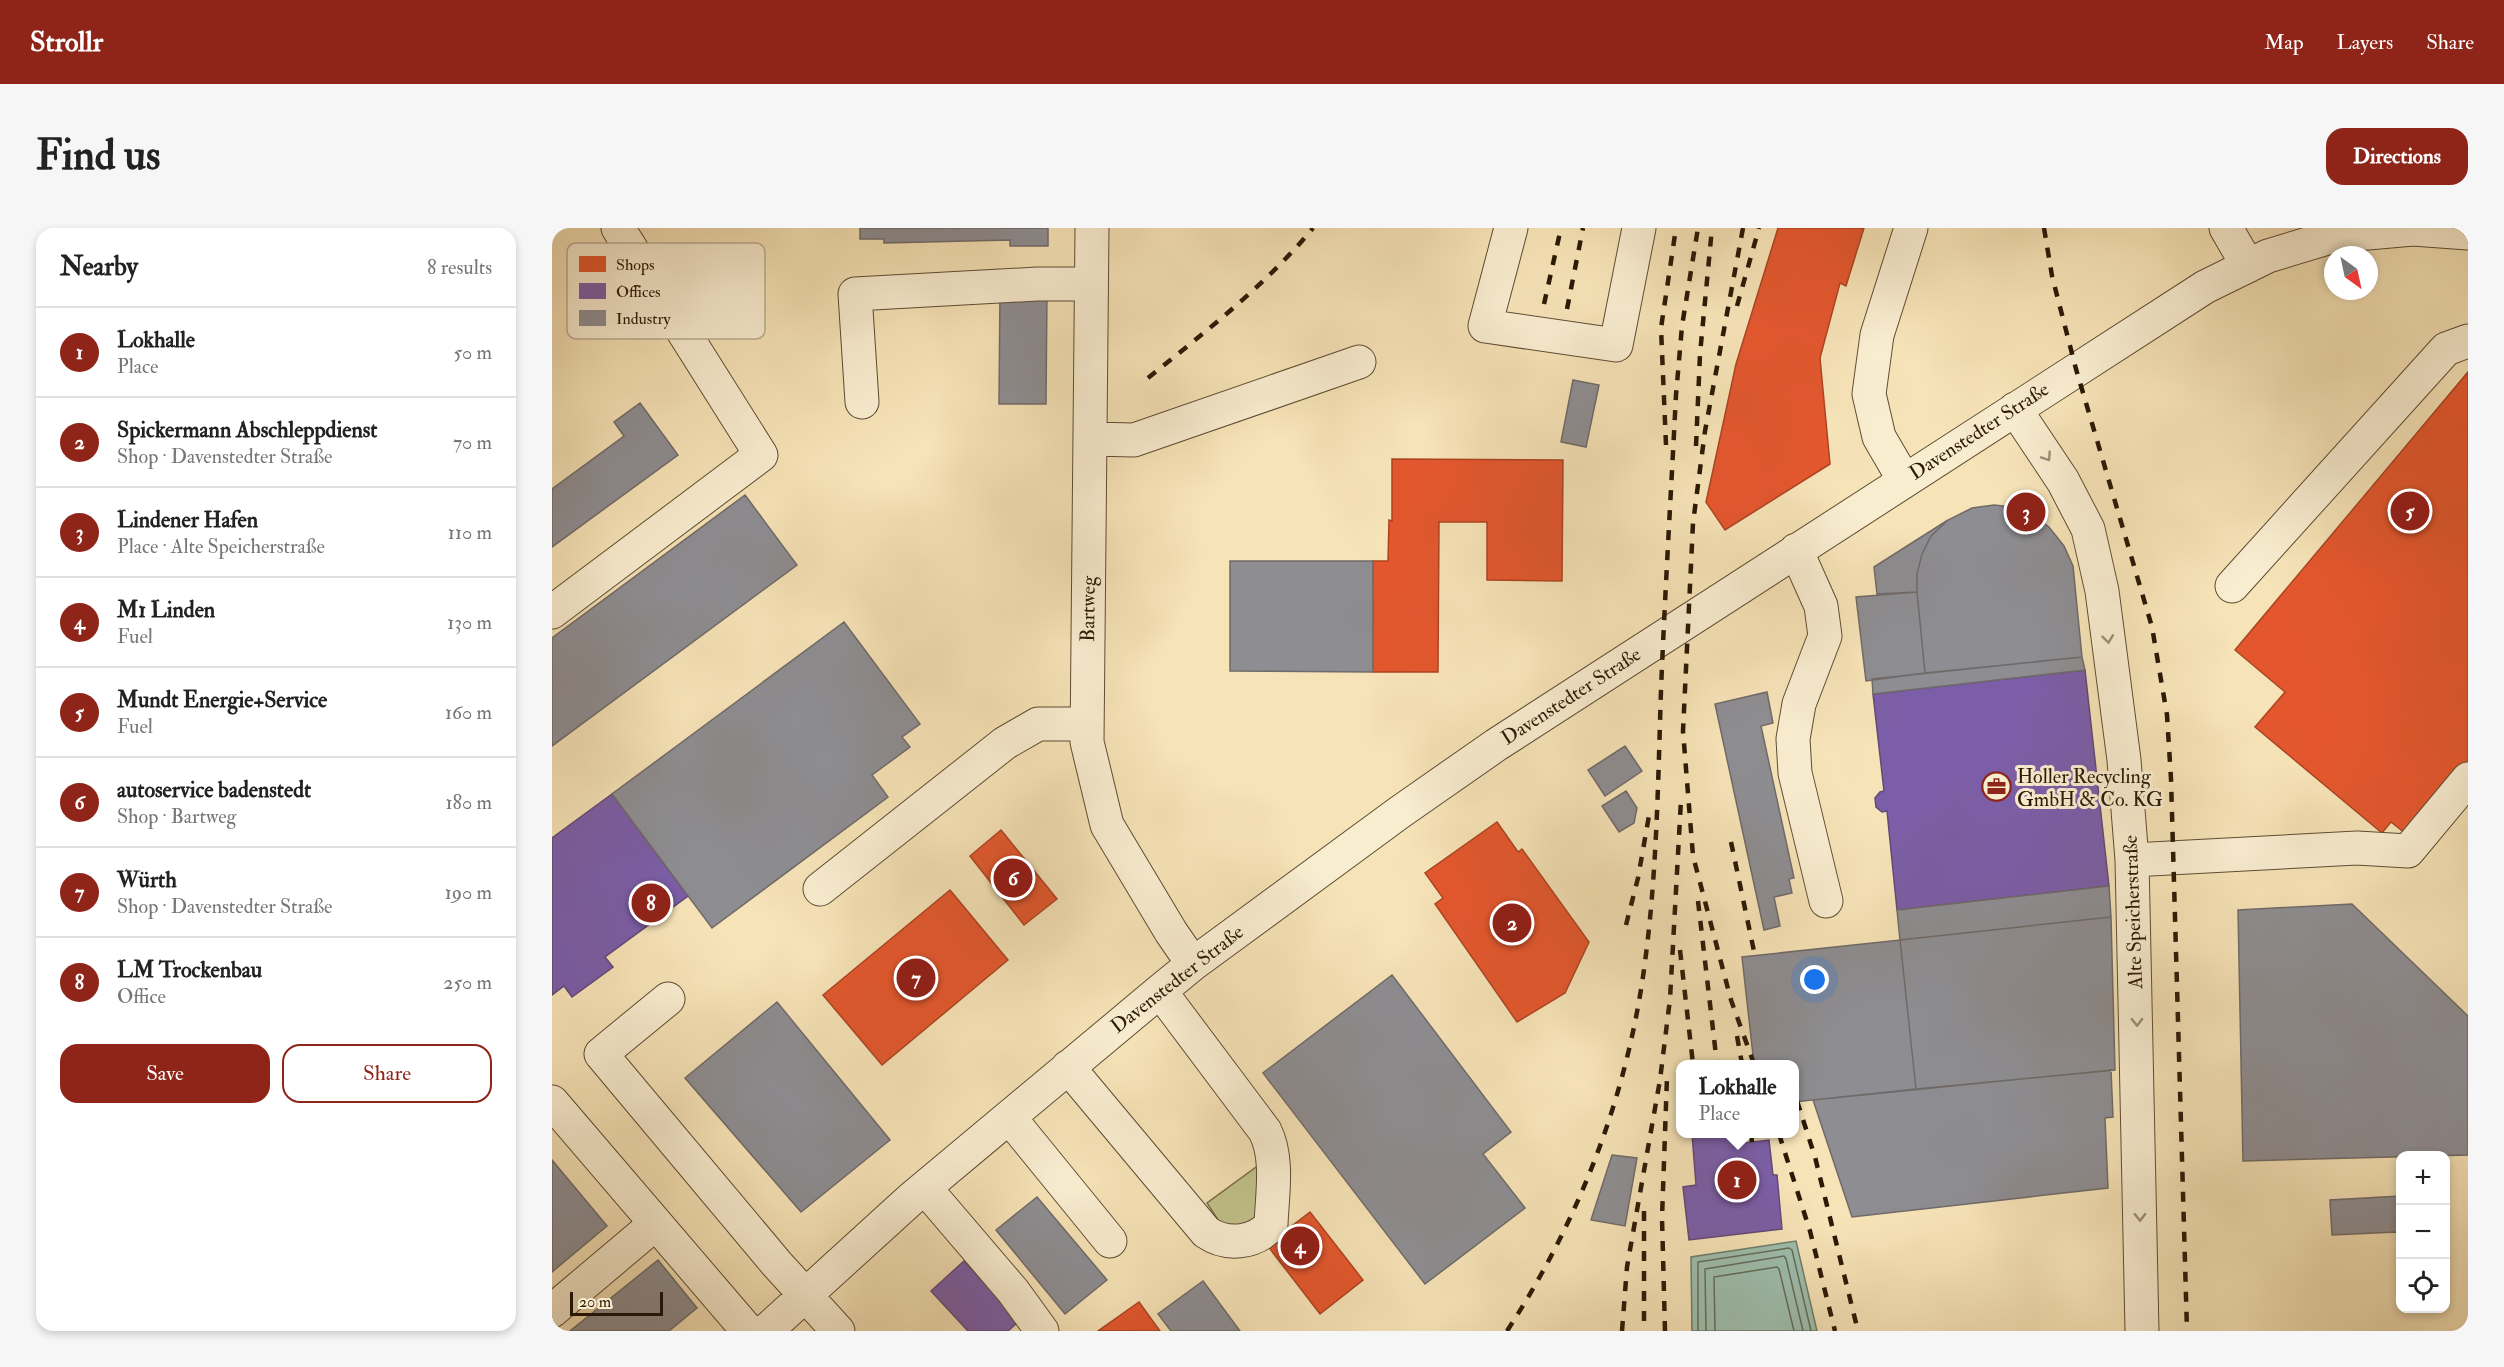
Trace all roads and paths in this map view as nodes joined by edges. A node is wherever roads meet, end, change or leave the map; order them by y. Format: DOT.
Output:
graph roads {
  1 [pos="618,228"];
  2 [pos="1092,228"];
  3 [pos="1510,228"];
  4 [pos="1639,228"];
  5 [pos="1911,228"];
  6 [pos="2226,228"];
  7 [pos="2468,233"];
  8 [pos="627,243"];
  9 [pos="2247,266"];
  10 [pos="1091,284"];
  11 [pos="688,339"];
  12 [pos="2468,341"];
  13 [pos="1359,362"];
  14 [pos="862,402"];
  15 [pos="2014,409"];
  16 [pos="1090,439"];
  17 [pos="1904,480"];
  18 [pos="1796,550"];
  19 [pos="2232,586"];
  20 [pos="552,612"];
  21 [pos="1087,724"];
  22 [pos="2468,779"];
  23 [pos="2132,860"];
  24 [pos="820,889"];
  25 [pos="1826,901"];
  26 [pos="1193,964"];
  27 [pos="1160,991"];
  28 [pos="668,999"];
  29 [pos="1068,1067"];
  30 [pos="552,1102"];
  31 [pos="1009,1117"];
  32 [pos="925,1188"];
  33 [pos="655,1224"];
  34 [pos="1110,1241"];
  35 [pos="806,1294"];
  36 [pos="552,1311"];
  37 [pos="748,1331"];
  38 [pos="766,1331"];
  39 [pos="838,1331"];
  40 [pos="1042,1331"];
  41 [pos="2142,1331"];
  1 -- 8 [label="street"];
  2 -- 10 [label="street, Bartweg"];
  3 -- 4 [label="street"];
  5 -- 17 [label="street"];
  6 -- 9 [label="street"];
  7 -- 9 [label="street, Davenstedter Straße"];
  9 -- 15 [label="street, Davenstedter Straße"];
  10 -- 14 [label="street"];
  10 -- 16 [label="street, Bartweg"];
  11 -- 20 [label="street"];
  12 -- 19 [label="street"];
  13 -- 16 [label="street"];
  15 -- 17 [label="street, Davenstedter Straße"];
  15 -- 23 [label="street, Alte Speicherstraße, one-way"];
  16 -- 21 [label="street, Bartweg"];
  17 -- 18 [label="street, Davenstedter Straße"];
  18 -- 25 [label="street"];
  18 -- 26 [label="street, Davenstedter Straße"];
  21 -- 24 [label="street"];
  21 -- 26 [label="street, Bartweg"];
  22 -- 23 [label="street"];
  23 -- 41 [label="street, Alte Speicherstraße, one-way"];
  26 -- 27 [label="street, Davenstedter Straße"];
  27 -- 29 [label="street, Davenstedter Straße"];
  27 -- 29 [label="street"];
  28 -- 35 [label="street"];
  29 -- 31 [label="street, Davenstedter Straße"];
  30 -- 33 [label="street"];
  31 -- 32 [label="street, Davenstedter Straße"];
  31 -- 34 [label="street"];
  32 -- 35 [label="street, Davenstedter Straße"];
  32 -- 40 [label="street"];
  33 -- 36 [label="street"];
  33 -- 37 [label="street"];
  35 -- 38 [label="street, Davenstedter Straße"];
  35 -- 39 [label="street"];
}
